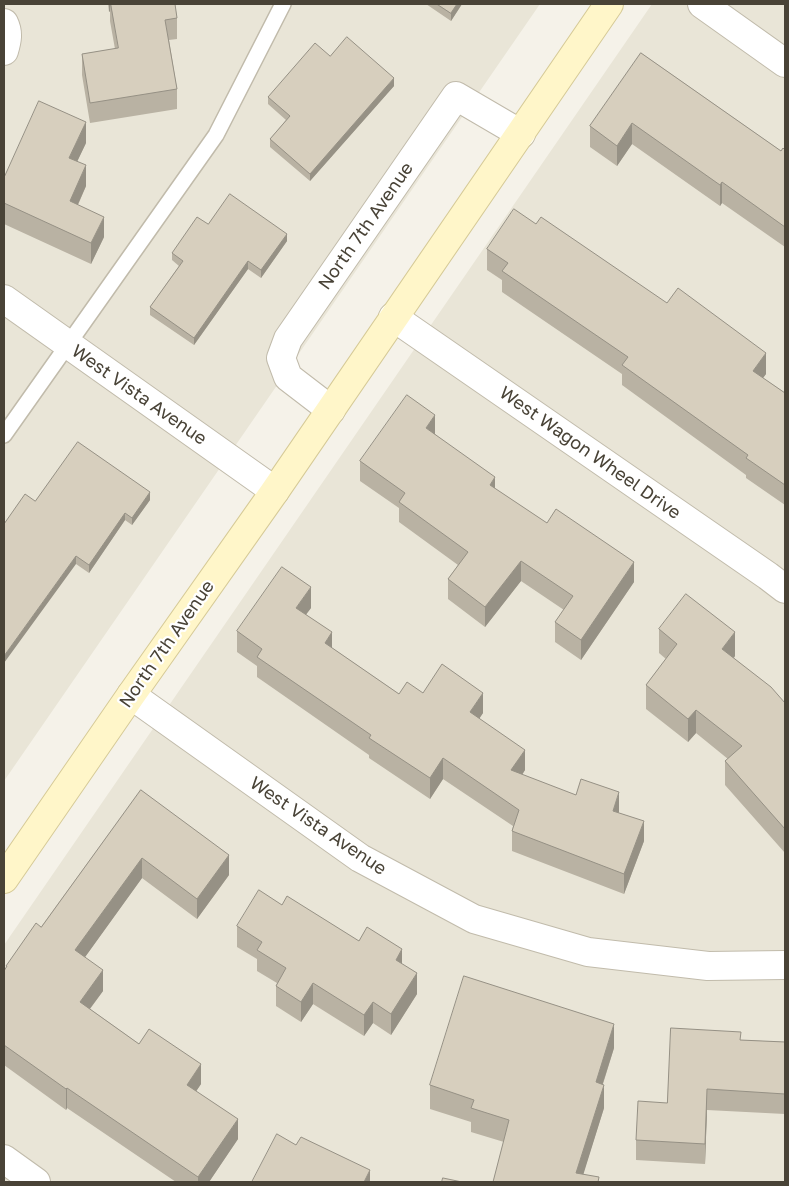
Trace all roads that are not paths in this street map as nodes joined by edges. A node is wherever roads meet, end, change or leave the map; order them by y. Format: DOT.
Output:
graph roads {
  1 [pos="283,4"];
  2 [pos="609,4"];
  3 [pos="702,4"];
  4 [pos="785,63"];
  5 [pos="521,134"];
  6 [pos="4,299"];
  7 [pos="393,317"];
  8 [pos="68,344"];
  9 [pos="331,410"];
  10 [pos="4,435"];
  11 [pos="275,491"];
  12 [pos="785,589"];
  13 [pos="131,695"];
  14 [pos="5,874"];
  15 [pos="785,965"];
  16 [pos="4,1159"];
  17 [pos="36,1182"];
  1 -- 8 [label="lane"];
  2 -- 5 [label="main road, North 7th Avenue"];
  3 -- 4 [label="street"];
  5 -- 7 [label="main road, North 7th Avenue"];
  5 -- 9 [label="street, North 7th Avenue"];
  6 -- 8 [label="street, West Vista Avenue"];
  7 -- 9 [label="main road, North 7th Avenue"];
  7 -- 12 [label="street, West Wagon Wheel Drive"];
  8 -- 10 [label="lane"];
  8 -- 11 [label="street, West Vista Avenue"];
  9 -- 11 [label="main road, North 7th Avenue"];
  11 -- 13 [label="main road, North 7th Avenue"];
  13 -- 14 [label="main road, North 7th Avenue"];
  13 -- 15 [label="street, West Vista Avenue"];
  16 -- 17 [label="street"];
}
